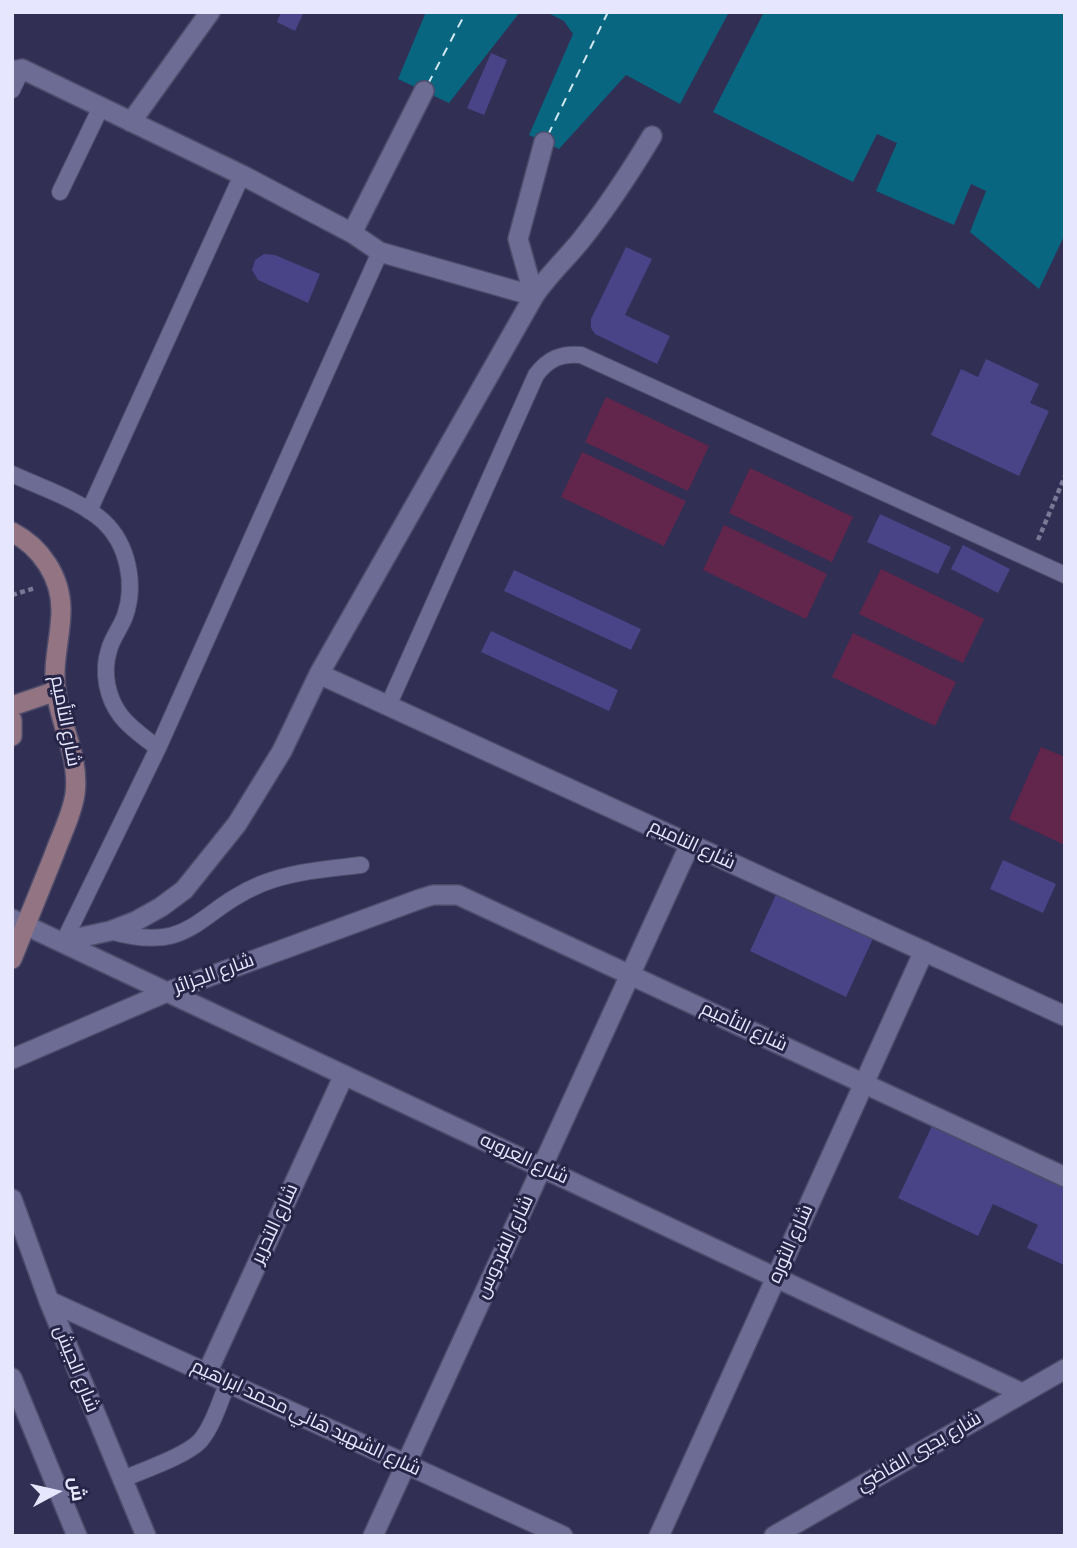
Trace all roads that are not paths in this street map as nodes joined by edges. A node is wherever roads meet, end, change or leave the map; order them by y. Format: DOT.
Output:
graph roads {
  1 [pos="210,12"];
  2 [pos="17,70"];
  3 [pos="12,90"];
  4 [pos="424,92"];
  5 [pos="101,107"];
  6 [pos="131,122"];
  7 [pos="652,136"];
  8 [pos="544,142"];
  9 [pos="242,175"];
  10 [pos="60,192"];
  11 [pos="352,233"];
  12 [pos="380,252"];
  13 [pos="534,296"];
  14 [pos="12,474"];
  15 [pos="89,511"];
  16 [pos="12,532"];
  17 [pos="1065,575"];
  18 [pos="319,674"];
  19 [pos="56,691"];
  20 [pos="12,706"];
  21 [pos="388,706"];
  22 [pos="12,720"];
  23 [pos="12,736"];
  24 [pos="158,748"];
  25 [pos="690,844"];
  26 [pos="362,865"];
  27 [pos="420,899"];
  28 [pos="19,922"];
  29 [pos="110,931"];
  30 [pos="64,941"];
  31 [pos="924,951"];
  32 [pos="12,960"];
  33 [pos="630,974"];
  34 [pos="167,992"];
  35 [pos="1065,1016"];
  36 [pos="12,1059"];
  37 [pos="344,1075"];
  38 [pos="864,1083"];
  39 [pos="542,1168"];
  40 [pos="1065,1177"];
  41 [pos="12,1199"];
  42 [pos="776,1277"];
  43 [pos="49,1301"];
  44 [pos="1065,1369"];
  45 [pos="207,1373"];
  46 [pos="12,1378"];
  47 [pos="228,1382"];
  48 [pos="1022,1393"];
  49 [pos="406,1464"];
  50 [pos="121,1480"];
  51 [pos="144,1535"];
  52 [pos="77,1536"];
  53 [pos="373,1536"];
  54 [pos="563,1536"];
  55 [pos="659,1536"];
  56 [pos="774,1536"];
  1 -- 6 [label="street"];
  2 -- 3 [label="lane"];
  2 -- 5 [label="street"];
  4 -- 11 [label="street"];
  5 -- 6 [label="street"];
  5 -- 10 [label="lane"];
  6 -- 9 [label="street"];
  7 -- 13 [label="street"];
  8 -- 13 [label="street"];
  9 -- 11 [label="street"];
  9 -- 15 [label="lane"];
  11 -- 12 [label="street"];
  12 -- 13 [label="street"];
  12 -- 24 [label="lane"];
  13 -- 18 [label="street"];
  14 -- 15 [label="lane"];
  15 -- 24 [label="lane"];
  16 -- 19 [label="main road, شارع التأميم"];
  17 -- 21 [label="lane"];
  18 -- 21 [label="street, شارع التاميم"];
  18 -- 29 [label="street"];
  19 -- 20 [label="main road"];
  19 -- 28 [label="main road, شارع التأميم"];
  21 -- 25 [label="street, شارع التاميم"];
  22 -- 23 [label="main road"];
  24 -- 30 [label="lane"];
  25 -- 31 [label="street, شارع التاميم"];
  25 -- 33 [label="street, شارع الفردوس"];
  26 -- 29 [label="lane"];
  27 -- 33 [label="street, شارع التأميم"];
  27 -- 34 [label="street, شارع الجزائر"];
  28 -- 30 [label="street, شارع العروبه"];
  28 -- 32 [label="main road, شارع التأميم"];
  29 -- 30 [label="street"];
  30 -- 34 [label="street, شارع العروبه"];
  31 -- 35 [label="street, شارع التاميم"];
  31 -- 38 [label="street, شارع الثوره"];
  33 -- 38 [label="street, شارع التأميم"];
  33 -- 39 [label="street, شارع الفردوس"];
  34 -- 36 [label="street, شارع الجزائر"];
  34 -- 37 [label="street, شارع العروبه"];
  37 -- 39 [label="street, شارع العروبه"];
  37 -- 45 [label="street, شارع التحرير"];
  38 -- 40 [label="street, شارع التأميم"];
  38 -- 42 [label="street, شارع الثوره"];
  39 -- 42 [label="street, شارع العروبه"];
  39 -- 49 [label="street, شارع الفردوس"];
  41 -- 43 [label="street, شارع الجيش"];
  42 -- 48 [label="street, شارع العروبه"];
  42 -- 55 [label="street, شارع الثوره"];
  43 -- 45 [label="street, شارع الشهيد هاني محمد ابراهيم"];
  43 -- 50 [label="street, شارع الجيش"];
  44 -- 48 [label="street, شارع يحيي القاضي"];
  45 -- 47 [label="street, شارع الشهيد هاني محمد ابراهيم"];
  46 -- 52 [label="street"];
  47 -- 49 [label="street, شارع الشهيد هاني محمد ابراهيم"];
  47 -- 50 [label="lane"];
  48 -- 56 [label="street, شارع يحيي القاضي"];
  49 -- 53 [label="street, شارع الفردوس"];
  49 -- 54 [label="street, شارع الشهيد هاني محمد ابراهيم"];
  50 -- 51 [label="street, شارع الجيش"];
}
